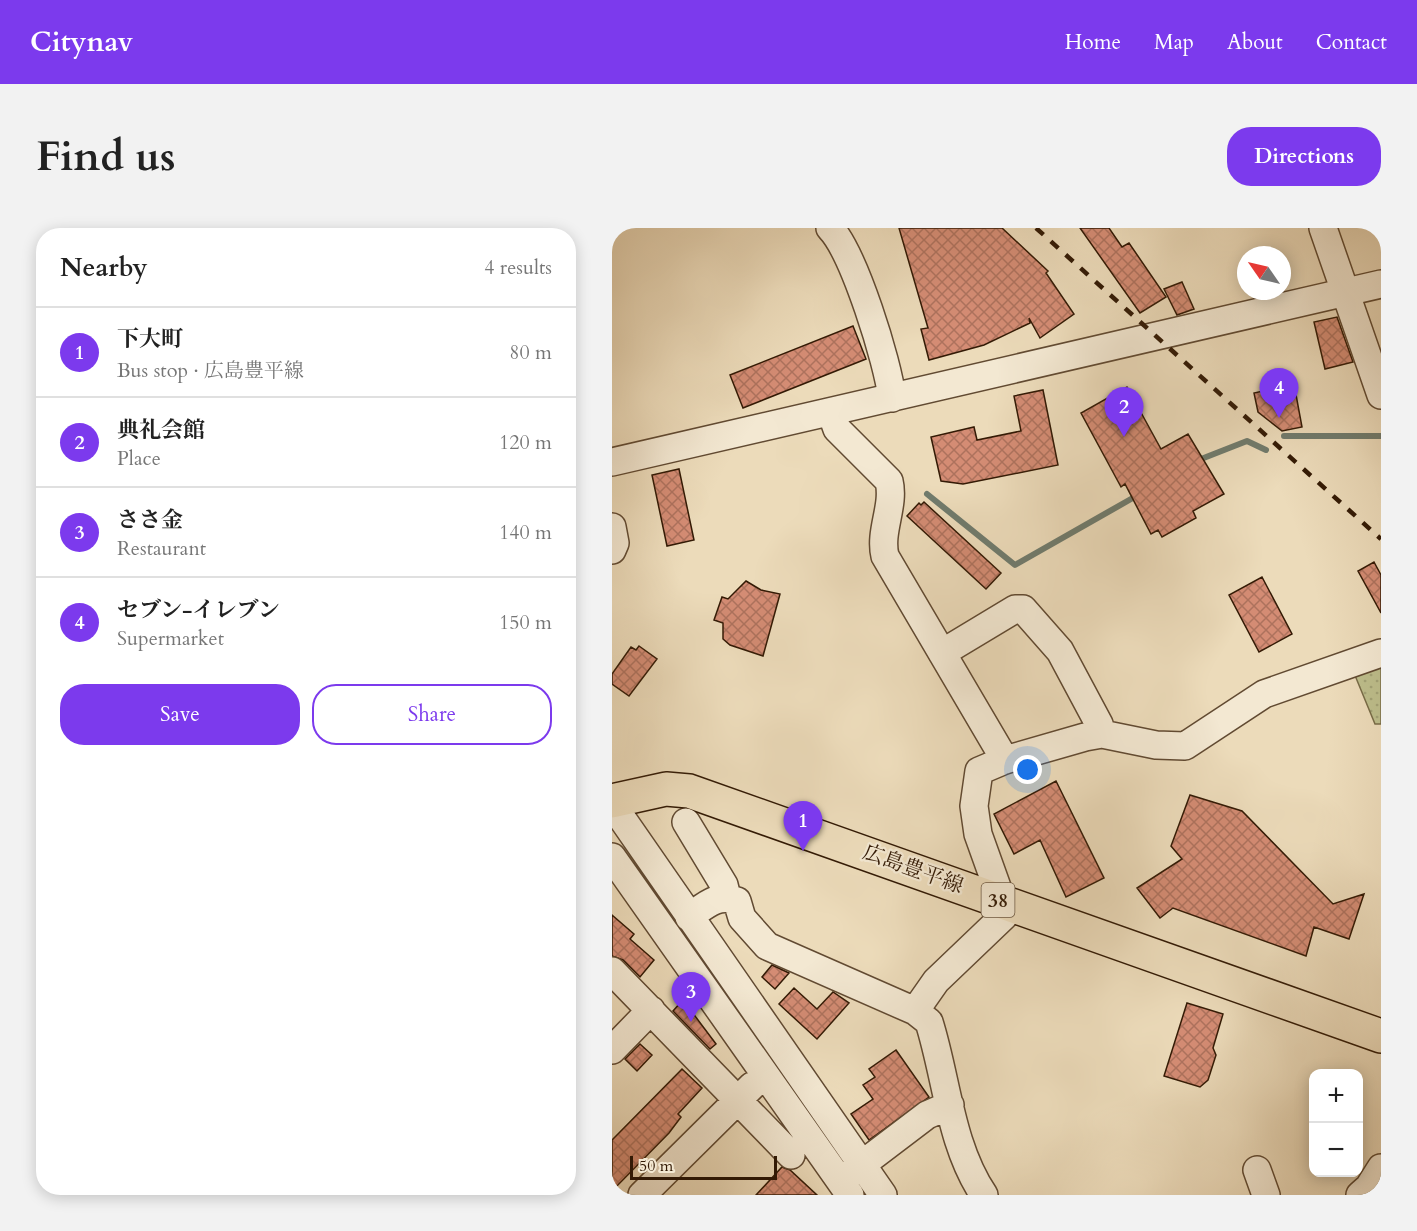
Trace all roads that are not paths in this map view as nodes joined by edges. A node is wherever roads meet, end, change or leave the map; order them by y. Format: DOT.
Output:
graph roads {
  1 [pos="830,228"];
  2 [pos="1323,228"];
  3 [pos="1381,284"];
  4 [pos="1346,291"];
  5 [pos="1381,395"];
  6 [pos="892,398"];
  7 [pos="831,412"];
  8 [pos="612,462"];
  9 [pos="612,527"];
  10 [pos="612,550"];
  11 [pos="1381,652"];
  12 [pos="942,653"];
  13 [pos="1102,734"];
  14 [pos="1005,760"];
  15 [pos="612,803"];
  16 [pos="686,822"];
  17 [pos="612,857"];
  18 [pos="727,897"];
  19 [pos="1006,902"];
  20 [pos="689,917"];
  21 [pos="612,971"];
  22 [pos="651,1010"];
  23 [pos="915,1011"];
  24 [pos="1381,1036"];
  25 [pos="612,1050"];
  26 [pos="765,1075"];
  27 [pos="738,1098"];
  28 [pos="950,1105"];
  29 [pos="791,1155"];
  30 [pos="862,1165"];
  31 [pos="1381,1168"];
  32 [pos="1257,1170"];
  33 [pos="839,1190"];
  34 [pos="642,1195"];
  35 [pos="883,1195"];
  36 [pos="984,1195"];
  37 [pos="1266,1195"];
  38 [pos="1360,1195"];
  1 -- 6 [label="street"];
  2 -- 4 [label="street"];
  3 -- 4 [label="street"];
  4 -- 5 [label="street"];
  4 -- 6 [label="street"];
  6 -- 7 [label="street"];
  7 -- 8 [label="street"];
  7 -- 12 [label="street"];
  9 -- 10 [label="street"];
  11 -- 13 [label="street"];
  12 -- 13 [label="street"];
  12 -- 14 [label="street"];
  13 -- 14 [label="street"];
  14 -- 19 [label="street"];
  15 -- 19 [label="main road, 広島豊平線 / 38"];
  15 -- 20 [label="street"];
  16 -- 18 [label="street"];
  17 -- 26 [label="street"];
  18 -- 20 [label="street"];
  18 -- 23 [label="street"];
  19 -- 23 [label="street"];
  19 -- 24 [label="main road, 広島豊平線 / 38"];
  20 -- 30 [label="street"];
  21 -- 22 [label="street"];
  22 -- 25 [label="street"];
  22 -- 27 [label="street"];
  23 -- 28 [label="street"];
  26 -- 27 [label="street"];
  26 -- 33 [label="street"];
  27 -- 29 [label="street"];
  27 -- 34 [label="street"];
  28 -- 30 [label="street"];
  28 -- 36 [label="street"];
  30 -- 33 [label="street"];
  30 -- 35 [label="street"];
  31 -- 38 [label="street"];
  32 -- 37 [label="street"];
}
